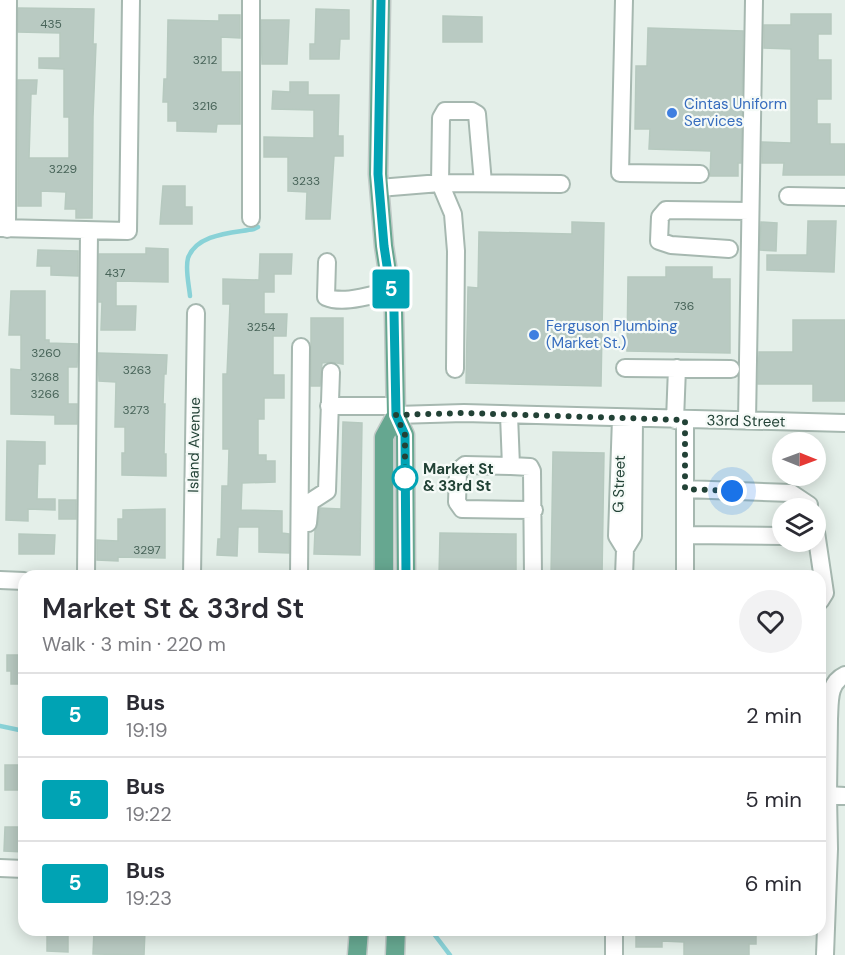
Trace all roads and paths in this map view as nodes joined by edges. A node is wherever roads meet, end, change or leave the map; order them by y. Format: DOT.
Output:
graph roads {
  1 [pos="8,0"];
  2 [pos="131,0"];
  3 [pos="251,0"];
  4 [pos="381,0"];
  5 [pos="624,0"];
  6 [pos="754,0"];
  7 [pos="700,174"];
  8 [pos="440,183"];
  9 [pos="483,183"];
  10 [pos="561,184"];
  11 [pos="379,188"];
  12 [pos="788,196"];
  13 [pos="845,197"];
  14 [pos="750,212"];
  15 [pos="251,218"];
  16 [pos="3,228"];
  17 [pos="89,231"];
  18 [pos="729,249"];
  19 [pos="327,262"];
  20 [pos="391,291"];
  21 [pos="196,313"];
  22 [pos="301,347"];
  23 [pos="625,368"];
  24 [pos="677,368"];
  25 [pos="455,369"];
  26 [pos="731,369"];
  27 [pos="331,372"];
  28 [pos="329,406"];
  29 [pos="396,411"];
  30 [pos="509,415"];
  31 [pos="627,418"];
  32 [pos="680,420"];
  33 [pos="747,422"];
  34 [pos="845,423"];
  35 [pos="511,466"];
  36 [pos="685,489"];
  37 [pos="798,498"];
  38 [pos="534,510"];
  39 [pos="685,535"];
  40 [pos="772,537"];
  41 [pos="818,552"];
  42 [pos="86,570"];
  43 [pos="192,570"];
  44 [pos="299,570"];
  45 [pos="306,570"];
  46 [pos="384,570"];
  47 [pos="406,570"];
  48 [pos="533,570"];
  49 [pos="624,570"];
  50 [pos="685,570"];
  51 [pos="821,570"];
  52 [pos="0,580"];
  53 [pos="18,581"];
  54 [pos="845,675"];
  55 [pos="826,714"];
  56 [pos="826,765"];
  57 [pos="831,795"];
  58 [pos="826,840"];
  59 [pos="0,868"];
  60 [pos="18,869"];
  61 [pos="359,936"];
  62 [pos="396,936"];
  63 [pos="614,936"];
  64 [pos="825,936"];
  65 [pos="357,955"];
  66 [pos="395,955"];
  67 [pos="614,955"];
  68 [pos="825,955"];
  1 -- 16 [label="street"];
  2 -- 17 [label="street"];
  3 -- 15 [label="street"];
  4 -- 11 [label="main road"];
  5 -- 7 [label="street"];
  6 -- 14 [label="street"];
  8 -- 9 [label="street"];
  8 -- 9 [label="street"];
  8 -- 11 [label="street"];
  8 -- 25 [label="street"];
  9 -- 10 [label="street"];
  11 -- 20 [label="main road"];
  12 -- 13 [label="street"];
  14 -- 18 [label="street"];
  14 -- 33 [label="street"];
  16 -- 17 [label="street"];
  17 -- 42 [label="street"];
  19 -- 20 [label="street"];
  20 -- 29 [label="main road"];
  21 -- 43 [label="street, Island Avenue"];
  22 -- 44 [label="street"];
  23 -- 24 [label="street"];
  24 -- 26 [label="street"];
  24 -- 32 [label="street"];
  27 -- 28 [label="street"];
  28 -- 29 [label="street, 33rd Street"];
  28 -- 45 [label="street"];
  29 -- 30 [label="street, 33rd Street"];
  29 -- 46 [label="main road"];
  29 -- 47 [label="main road"];
  30 -- 31 [label="street, 33rd Street"];
  30 -- 35 [label="street"];
  31 -- 32 [label="street, 33rd Street"];
  31 -- 49 [label="street, G Street"];
  32 -- 33 [label="street, 33rd Street"];
  32 -- 36 [label="street"];
  33 -- 34 [label="street, 33rd Street"];
  35 -- 38 [label="street"];
  35 -- 38 [label="street"];
  36 -- 37 [label="street"];
  36 -- 39 [label="street"];
  38 -- 48 [label="street"];
  39 -- 40 [label="street"];
  39 -- 50 [label="street"];
  41 -- 51 [label="street"];
  52 -- 53 [label="street"];
  54 -- 55 [label="street"];
  56 -- 57 [label="street"];
  57 -- 58 [label="street"];
  59 -- 60 [label="street"];
  61 -- 65 [label="main road"];
  62 -- 66 [label="main road"];
  63 -- 67 [label="street"];
  64 -- 68 [label="street"];
}
